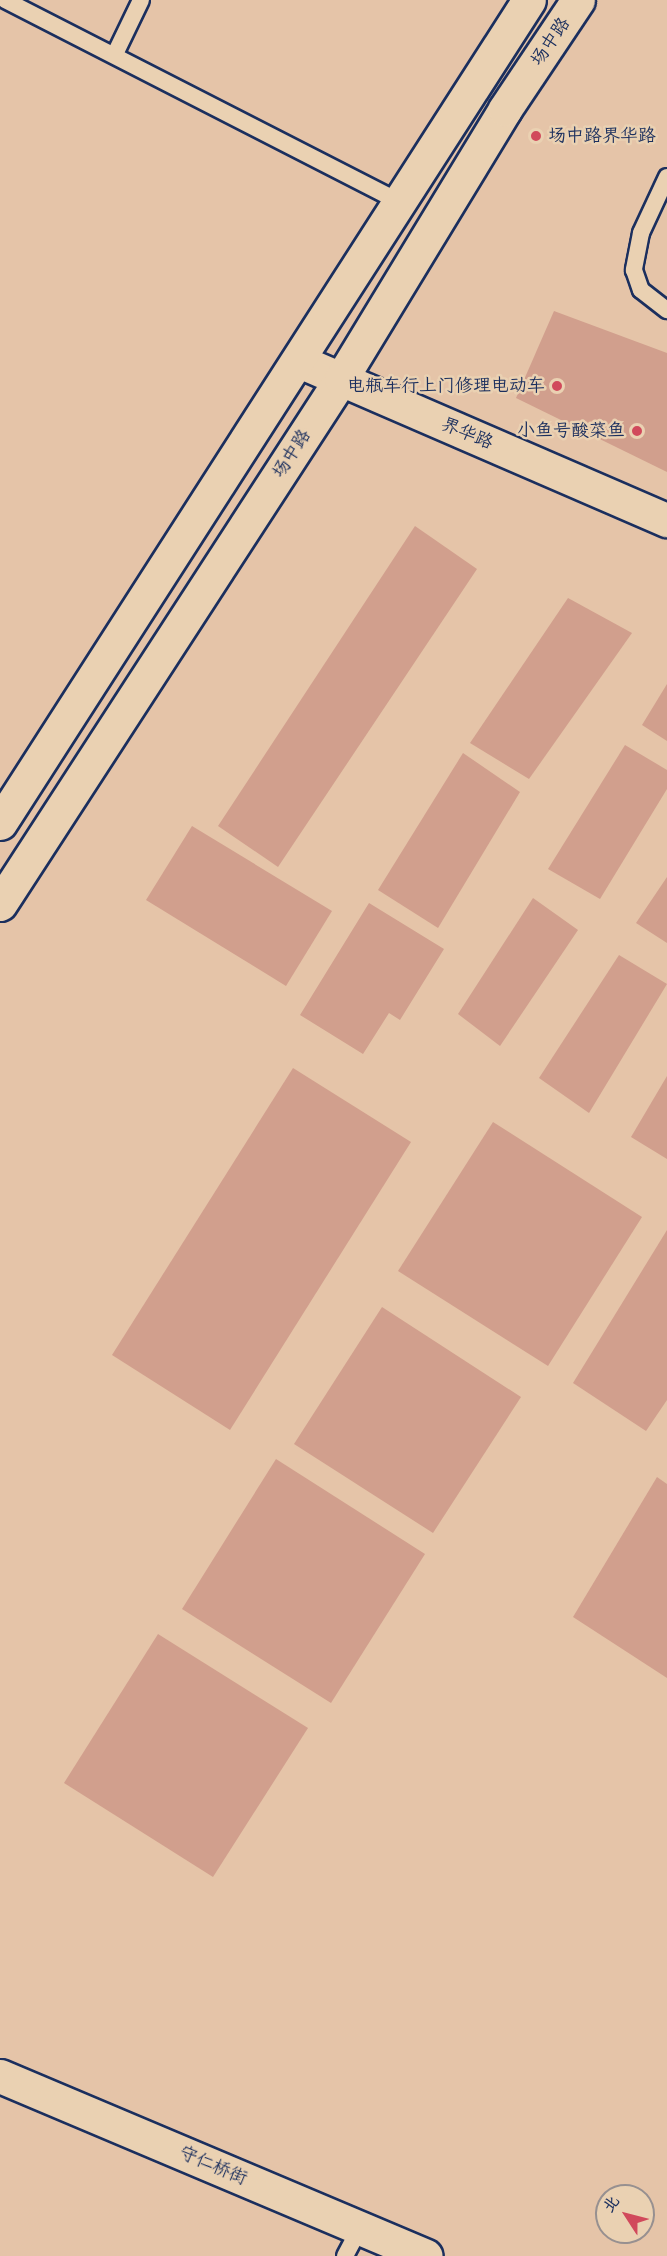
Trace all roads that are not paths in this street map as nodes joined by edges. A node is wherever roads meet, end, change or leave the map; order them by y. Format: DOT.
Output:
graph roads {
  1 [pos="5,0"];
  2 [pos="141,0"];
  3 [pos="530,0"];
  4 [pos="578,0"];
  5 [pos="115,54"];
  6 [pos="667,177"];
  7 [pos="398,201"];
  8 [pos="667,310"];
  9 [pos="299,362"];
  10 [pos="341,379"];
  11 [pos="667,520"];
  12 [pos="0,823"];
  13 [pos="0,904"];
  14 [pos="0,2076"];
  15 [pos="352,2242"];
  16 [pos="426,2256"];
  1 -- 5 [label="lane"];
  2 -- 5 [label="lane"];
  3 -- 7 [label="main road"];
  4 -- 10 [label="main road, 场中路"];
  5 -- 7 [label="lane"];
  6 -- 8 [label="lane"];
  7 -- 9 [label="main road"];
  9 -- 10 [label="main road, 界华路"];
  9 -- 12 [label="main road"];
  10 -- 11 [label="main road, 界华路"];
  10 -- 13 [label="main road, 场中路"];
  14 -- 15 [label="main road, 守仁桥街"];
  15 -- 16 [label="main road, 守仁桥街"];
}
